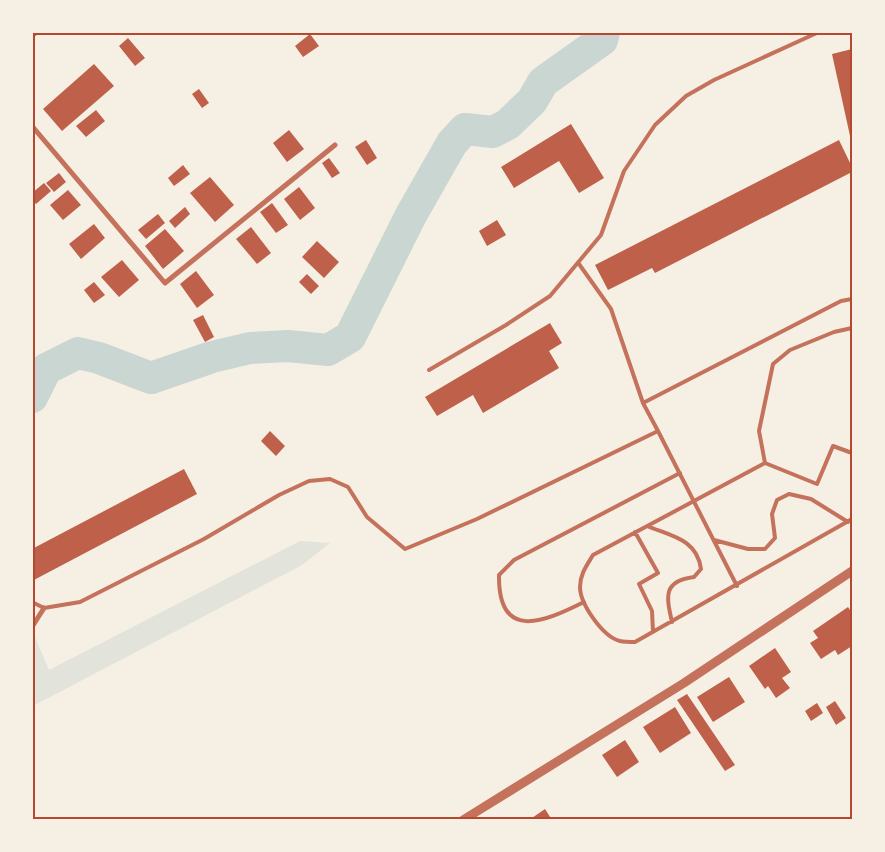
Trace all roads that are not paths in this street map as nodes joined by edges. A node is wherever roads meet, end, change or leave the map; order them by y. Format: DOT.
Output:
graph roads {
  1 [pos="36,32"];
  2 [pos="819,32"];
  3 [pos="32,36"];
  4 [pos="32,126"];
  5 [pos="335,145"];
  6 [pos="579,264"];
  7 [pos="852,299"];
  8 [pos="852,328"];
  9 [pos="429,370"];
  10 [pos="643,403"];
  11 [pos="658,431"];
  12 [pos="852,453"];
  13 [pos="764,463"];
  14 [pos="680,474"];
  15 [pos="694,501"];
  16 [pos="850,521"];
  17 [pos="646,526"];
  18 [pos="636,532"];
  19 [pos="714,540"];
  20 [pos="852,571"];
  21 [pos="737,586"];
  22 [pos="32,602"];
  23 [pos="584,602"];
  24 [pos="44,608"];
  25 [pos="672,622"];
  26 [pos="32,627"];
  27 [pos="653,632"];
  28 [pos="467,819"];
  1 -- 3 [label="street"];
  2 -- 6 [label="lane"];
  4 -- 5 [label="street"];
  6 -- 9 [label="lane"];
  6 -- 10 [label="lane"];
  7 -- 10 [label="lane"];
  8 -- 13 [label="lane"];
  10 -- 11 [label="lane"];
  11 -- 14 [label="lane"];
  11 -- 24 [label="lane"];
  12 -- 13 [label="lane"];
  13 -- 15 [label="lane"];
  14 -- 15 [label="lane"];
  14 -- 23 [label="lane"];
  15 -- 17 [label="lane"];
  15 -- 19 [label="lane"];
  16 -- 19 [label="lane"];
  16 -- 21 [label="lane"];
  17 -- 18 [label="lane"];
  17 -- 25 [label="lane"];
  18 -- 23 [label="lane"];
  18 -- 27 [label="lane"];
  19 -- 21 [label="lane"];
  20 -- 28 [label="street"];
  21 -- 25 [label="lane"];
  22 -- 24 [label="lane"];
  23 -- 27 [label="lane"];
  24 -- 26 [label="street"];
  25 -- 27 [label="lane"];
}
